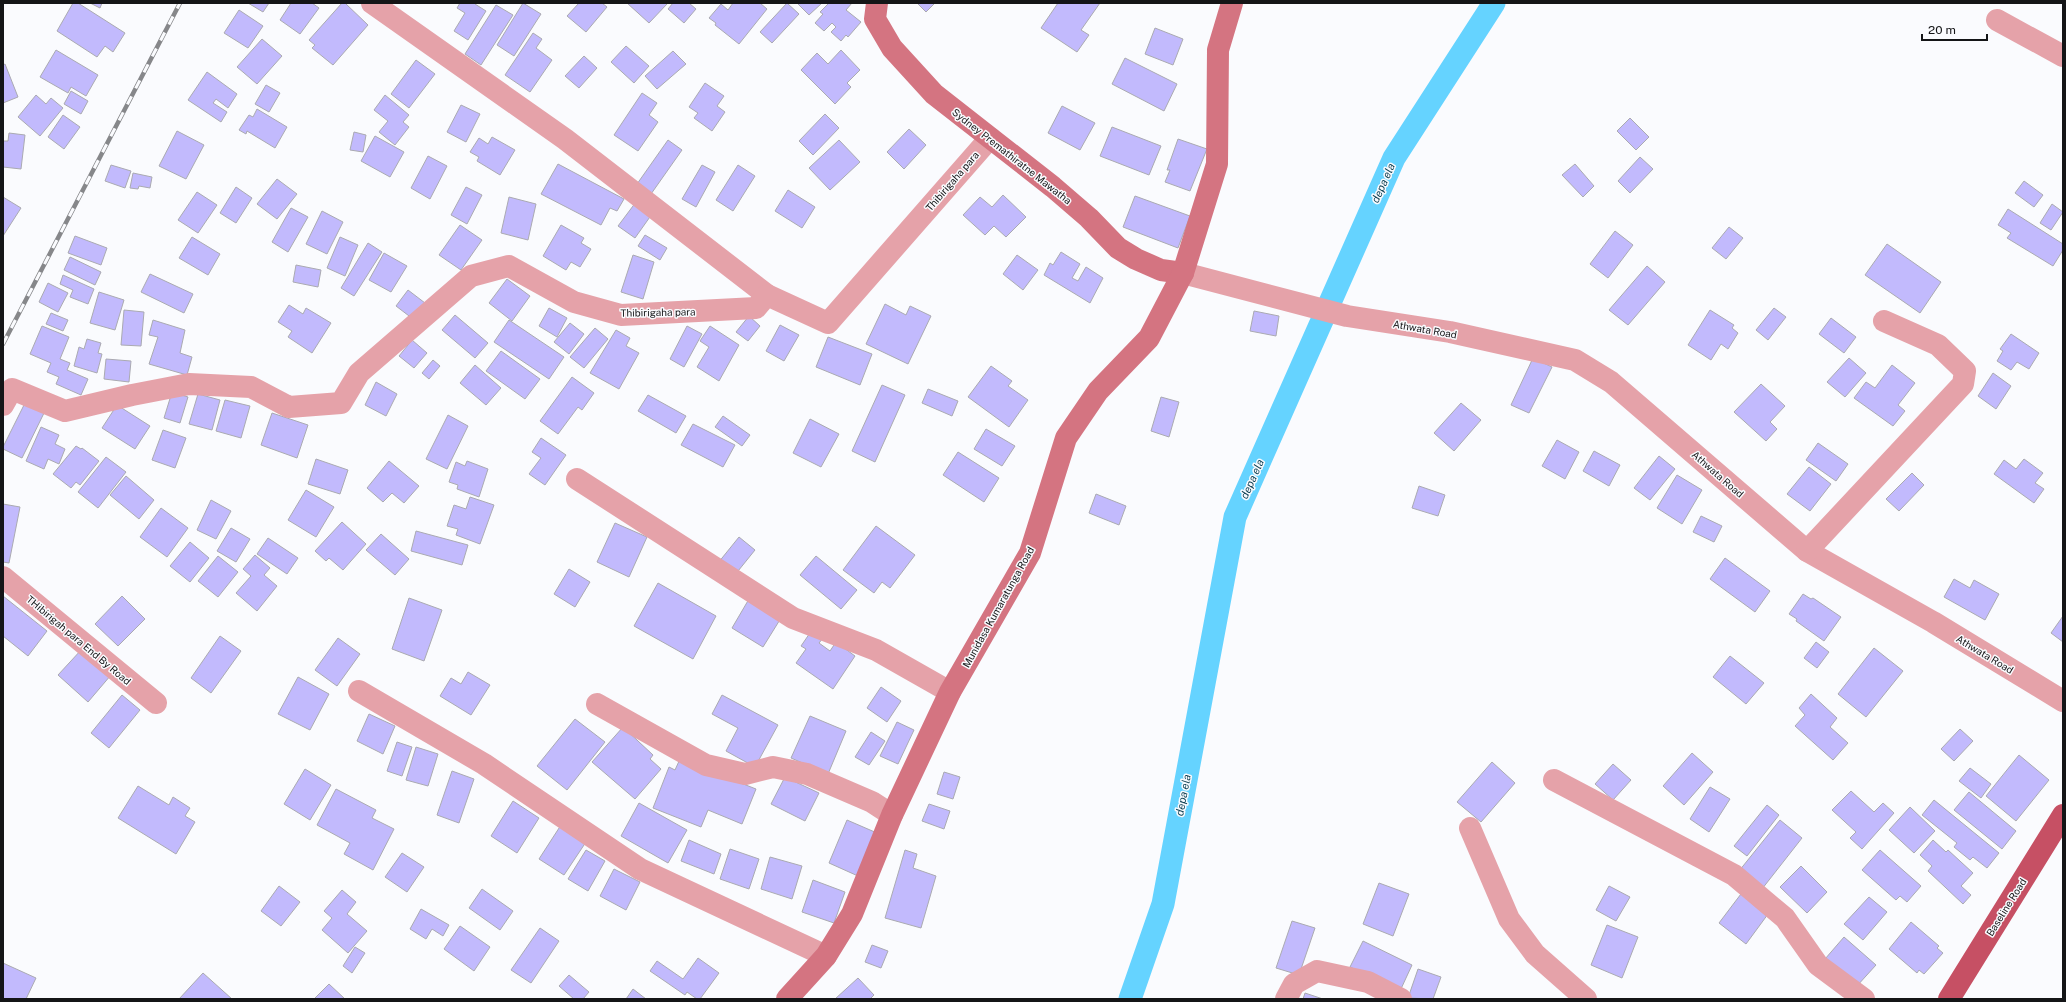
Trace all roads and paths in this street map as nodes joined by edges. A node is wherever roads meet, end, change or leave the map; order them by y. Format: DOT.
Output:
graph roads {
  1 [pos="372,3"];
  2 [pos="877,3"];
  3 [pos="1232,3"];
  4 [pos="1997,20"];
  5 [pos="2063,56"];
  6 [pos="990,138"];
  7 [pos="1182,273"];
  8 [pos="767,295"];
  9 [pos="1884,321"];
  10 [pos="3,405"];
  11 [pos="577,479"];
  12 [pos="1807,551"];
  13 [pos="3,577"];
  14 [pos="359,691"];
  15 [pos="950,692"];
  16 [pos="2063,701"];
  17 [pos="156,703"];
  18 [pos="597,704"];
  19 [pos="1554,780"];
  20 [pos="892,815"];
  21 [pos="2063,815"];
  22 [pos="1470,828"];
  23 [pos="826,956"];
  24 [pos="787,999"];
  25 [pos="1286,999"];
  26 [pos="1402,999"];
  27 [pos="1586,999"];
  28 [pos="1864,999"];
  29 [pos="1949,999"];
  1 -- 8 [label="street"];
  2 -- 6 [label="street, Sydney Premathiratne Mawatha"];
  3 -- 7 [label="street, Munidasa Kumaratunga Road"];
  4 -- 5 [label="street"];
  6 -- 7 [label="street, Sydney Premathiratne Mawatha"];
  6 -- 8 [label="street, Thibirigaha para"];
  7 -- 12 [label="street, Athwata Road"];
  7 -- 15 [label="street, Munidasa Kumaratunga Road"];
  8 -- 10 [label="street, Thibirigaha para"];
  9 -- 12 [label="street"];
  11 -- 15 [label="street"];
  12 -- 16 [label="street, Athwata Road"];
  13 -- 17 [label="street, THibirigah para End By Road"];
  14 -- 23 [label="street"];
  15 -- 20 [label="street, Munidasa Kumaratunga Road"];
  18 -- 20 [label="street"];
  19 -- 28 [label="street"];
  20 -- 23 [label="street, Munidasa Kumaratunga Road"];
  21 -- 29 [label="main road, Baseline Road"];
  22 -- 27 [label="street"];
  23 -- 24 [label="street, Munidasa Kumaratunga Road"];
  25 -- 26 [label="street"];
}
